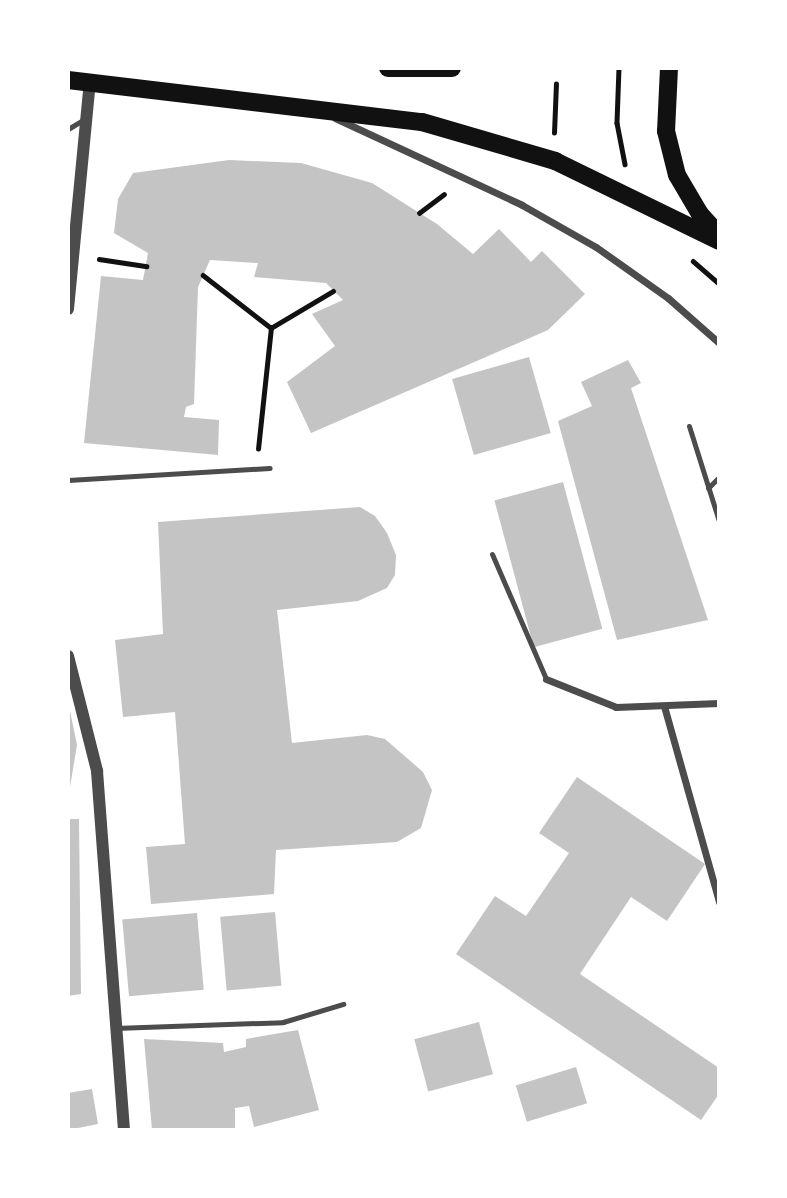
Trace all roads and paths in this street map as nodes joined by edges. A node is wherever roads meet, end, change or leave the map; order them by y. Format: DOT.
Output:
graph roads {
  1 [pos="388,68"];
  2 [pos="452,68"];
  3 [pos="619,68"];
  4 [pos="669,68"];
  5 [pos="68,80"];
  6 [pos="90,82"];
  7 [pos="556,85"];
  8 [pos="309,106"];
  9 [pos="86,118"];
  10 [pos="68,129"];
  11 [pos="554,134"];
  12 [pos="636,197"];
  13 [pos="719,235"];
  14 [pos="719,241"];
  15 [pos="74,255"];
  16 [pos="146,266"];
  17 [pos="203,275"];
  18 [pos="333,291"];
  19 [pos="68,309"];
  20 [pos="271,328"];
  21 [pos="719,343"];
  22 [pos="689,426"];
  23 [pos="258,448"];
  24 [pos="270,468"];
  25 [pos="719,477"];
  26 [pos="68,480"];
  27 [pos="708,488"];
  28 [pos="719,521"];
  29 [pos="492,554"];
  30 [pos="68,656"];
  31 [pos="546,679"];
  32 [pos="719,704"];
  33 [pos="664,706"];
  34 [pos="719,902"];
  35 [pos="343,1004"];
  36 [pos="113,1028"];
  37 [pos="124,1130"];
  1 -- 2 [label="main road"];
  3 -- 12 [label="path"];
  4 -- 13 [label="main road"];
  5 -- 6 [label="main road"];
  6 -- 8 [label="main road"];
  6 -- 9 [label="street"];
  7 -- 11 [label="path"];
  8 -- 12 [label="main road"];
  8 -- 21 [label="street"];
  9 -- 10 [label="lane"];
  9 -- 15 [label="street"];
  12 -- 14 [label="main road"];
  15 -- 16 [label="path"];
  15 -- 19 [label="street"];
  17 -- 20 [label="path"];
  18 -- 20 [label="path"];
  20 -- 23 [label="path"];
  22 -- 27 [label="lane"];
  24 -- 26 [label="lane"];
  25 -- 27 [label="lane"];
  27 -- 28 [label="lane"];
  29 -- 31 [label="lane"];
  30 -- 36 [label="street"];
  31 -- 33 [label="street"];
  32 -- 33 [label="street"];
  33 -- 34 [label="street"];
  35 -- 36 [label="lane"];
  36 -- 37 [label="street"];
}
